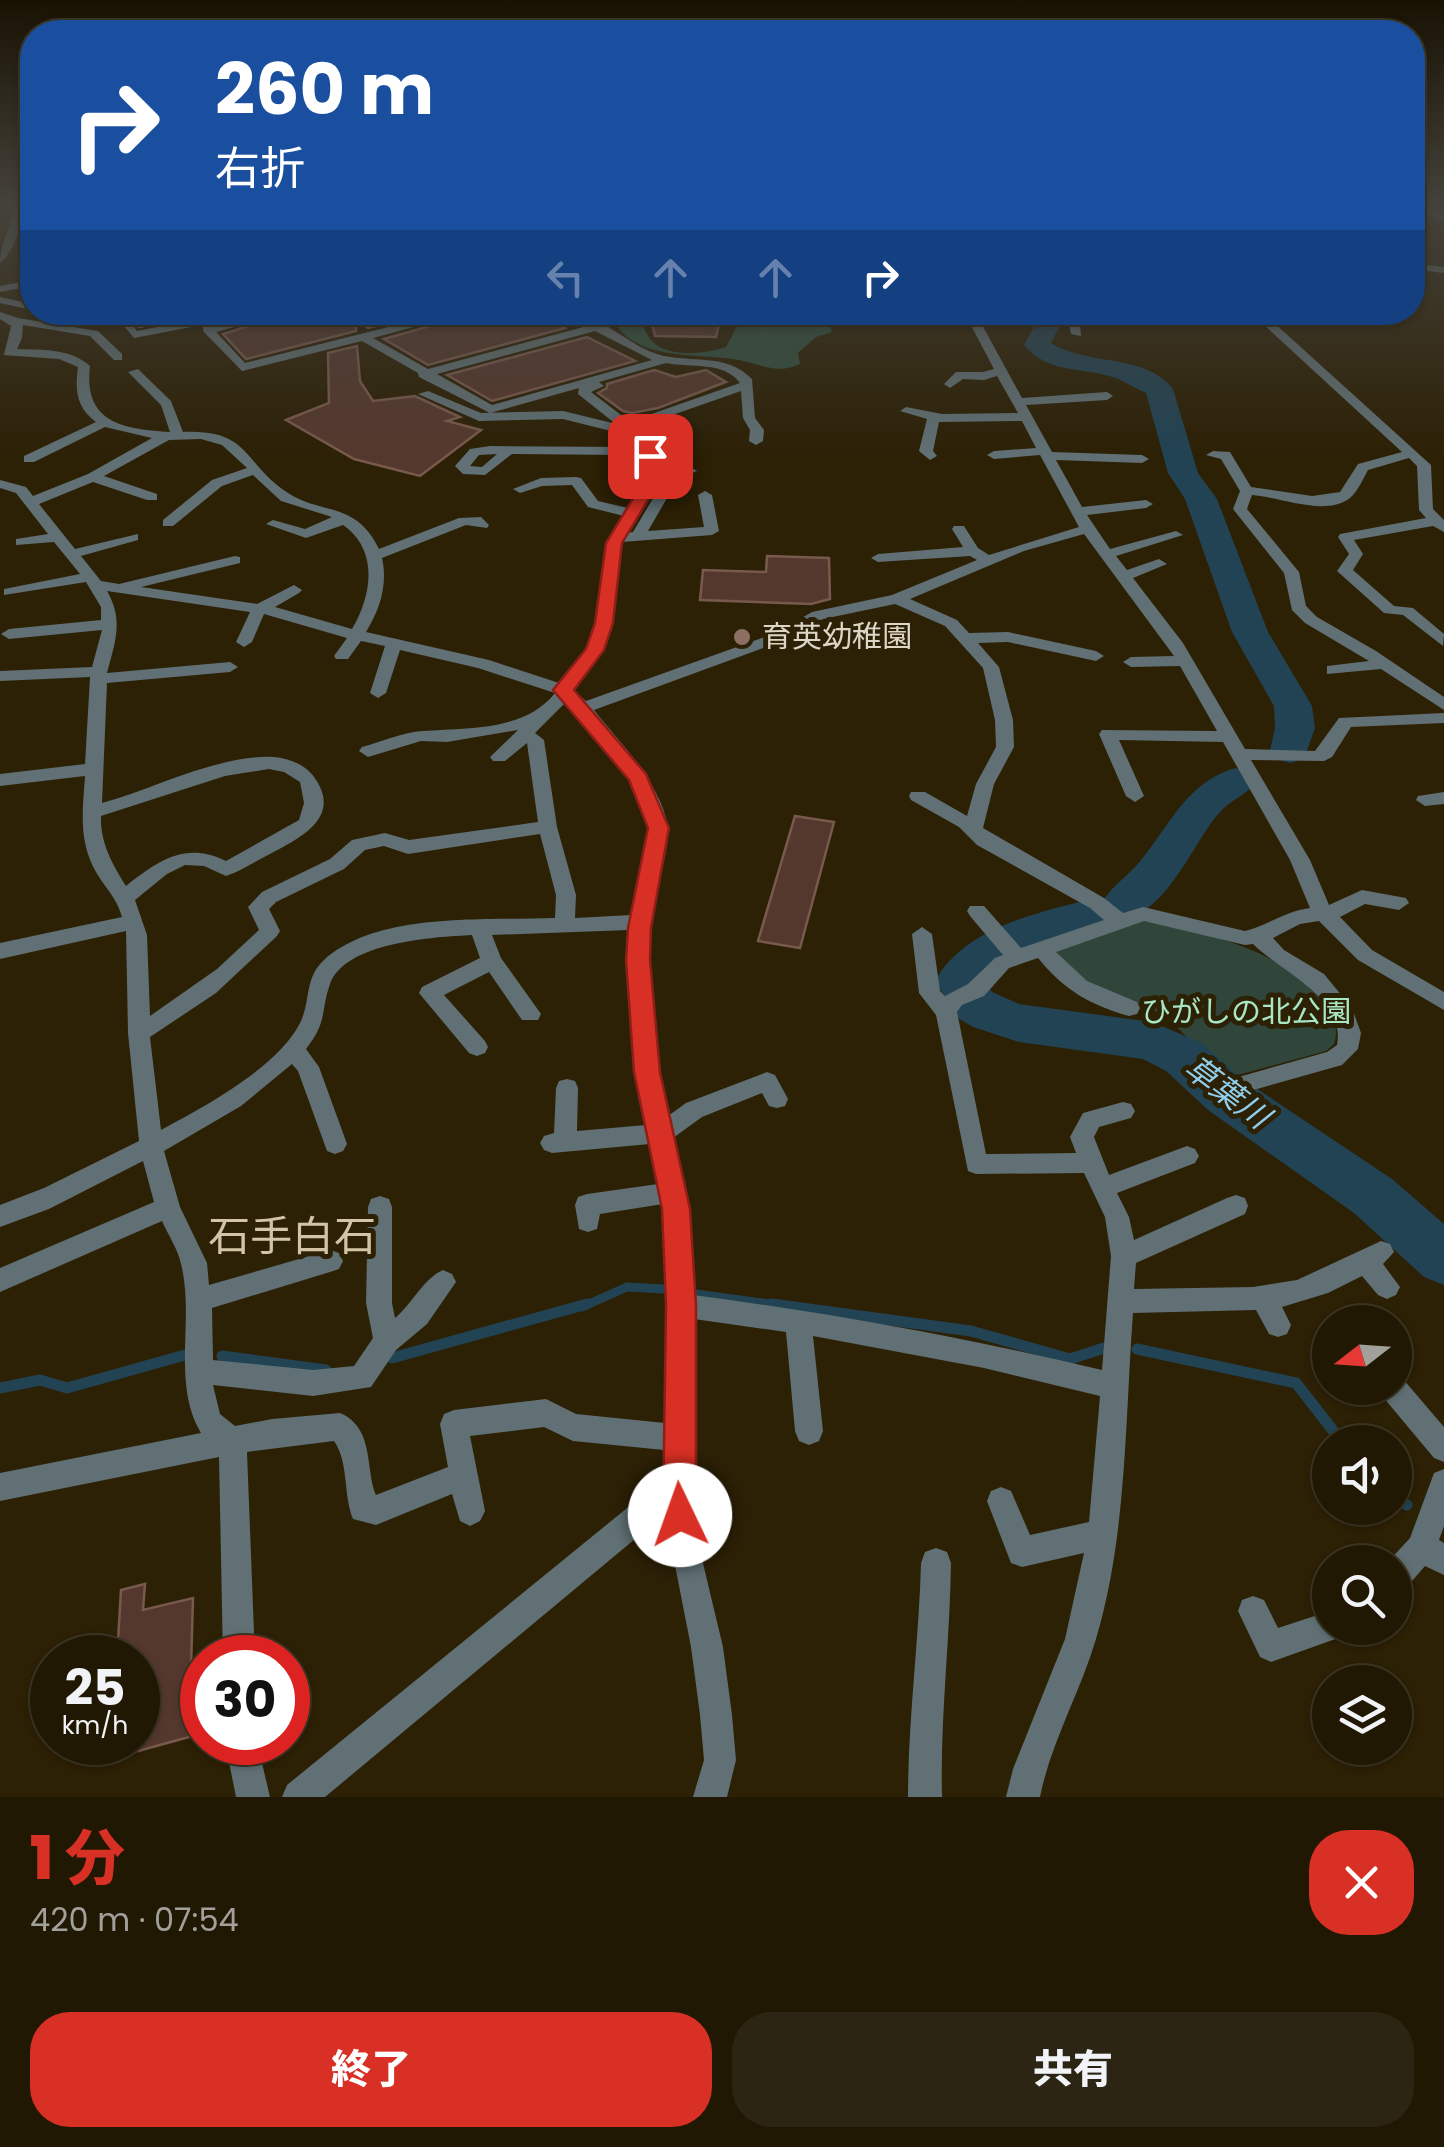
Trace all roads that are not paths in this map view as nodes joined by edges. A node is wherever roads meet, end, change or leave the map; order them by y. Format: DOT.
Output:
graph roads {
  1 [pos="0,315"];
  2 [pos="16,320"];
  3 [pos="20,321"];
  4 [pos="46,325"];
  5 [pos="127,325"];
  6 [pos="184,325"];
  7 [pos="207,325"];
  8 [pos="414,325"];
  9 [pos="594,325"];
  10 [pos="976,325"];
  11 [pos="1075,325"];
  12 [pos="1268,325"];
  13 [pos="597,327"];
  14 [pos="1076,334"];
  15 [pos="365,338"];
  16 [pos="4,354"];
  17 [pos="118,357"];
  18 [pos="664,363"];
  19 [pos="999,371"];
  20 [pos="134,372"];
  21 [pos="423,374"];
  22 [pos="950,384"];
  23 [pos="746,386"];
  24 [pos="424,394"];
  25 [pos="1107,396"];
  26 [pos="1020,410"];
  27 [pos="906,411"];
  28 [pos="985,416"];
  29 [pos="940,417"];
  30 [pos="103,423"];
  31 [pos="170,436"];
  32 [pos="995,436"];
  33 [pos="756,440"];
  34 [pos="1413,453"];
  35 [pos="1045,454"];
  36 [pos="994,455"];
  37 [pos="650,456"];
  38 [pos="930,456"];
  39 [pos="1214,456"];
  40 [pos="29,459"];
  41 [pos="1142,459"];
  42 [pos="521,466"];
  43 [pos="254,470"];
  44 [pos="690,471"];
  45 [pos="93,477"];
  46 [pos="4,488"];
  47 [pos="520,489"];
  48 [pos="1247,491"];
  49 [pos="706,496"];
  50 [pos="152,497"];
  51 [pos="31,502"];
  52 [pos="1146,504"];
  53 [pos="1078,512"];
  54 [pos="631,513"];
  55 [pos="344,519"];
  56 [pos="168,523"];
  57 [pos="274,524"];
  58 [pos="482,524"];
  59 [pos="1439,524"];
  60 [pos="959,529"];
  61 [pos="1087,529"];
  62 [pos="1176,535"];
  63 [pos="640,536"];
  64 [pos="58,537"];
  65 [pos="133,537"];
  66 [pos="616,538"];
  67 [pos="21,542"];
  68 [pos="973,551"];
  69 [pos="72,554"];
  70 [pos="1108,554"];
  71 [pos="374,556"];
  72 [pos="878,558"];
  73 [pos="235,560"];
  74 [pos="988,561"];
  75 [pos="1159,564"];
  76 [pos="1126,576"];
  77 [pos="93,581"];
  78 [pos="115,588"];
  79 [pos="294,590"];
  80 [pos="9,592"];
  81 [pos="896,600"];
  82 [pos="259,609"];
  83 [pos="110,624"];
  84 [pos="9,634"];
  85 [pos="360,635"];
  86 [pos="967,638"];
  87 [pos="244,642"];
  88 [pos="1443,642"];
  89 [pos="394,644"];
  90 [pos="342,656"];
  91 [pos="1096,656"];
  92 [pos="1185,661"];
  93 [pos="1130,662"];
  94 [pos="1385,664"];
  95 [pos="230,667"];
  96 [pos="1334,670"];
  97 [pos="0,676"];
  98 [pos="100,676"];
  99 [pos="563,690"];
  100 [pos="378,693"];
  101 [pos="1444,705"];
  102 [pos="583,708"];
  103 [pos="1444,718"];
  104 [pos="531,729"];
  105 [pos="447,737"];
  106 [pos="1232,746"];
  107 [pos="368,751"];
  108 [pos="499,757"];
  109 [pos="440,760"];
  110 [pos="94,769"];
  111 [pos="0,780"];
  112 [pos="918,796"];
  113 [pos="1135,796"];
  114 [pos="92,812"];
  115 [pos="548,826"];
  116 [pos="973,830"];
  117 [pos="124,898"];
  118 [pos="1399,903"];
  119 [pos="977,911"];
  120 [pos="1322,912"];
  121 [pos="134,922"];
  122 [pos="640,922"];
  123 [pos="1120,922"];
  124 [pos="565,925"];
  125 [pos="479,928"];
  126 [pos="922,934"];
  127 [pos="1258,936"];
  128 [pos="1009,948"];
  129 [pos="1042,949"];
  130 [pos="0,951"];
  131 [pos="492,961"];
  132 [pos="959,1000"];
  133 [pos="1444,1002"];
  134 [pos="1129,1008"];
  135 [pos="530,1014"];
  136 [pos="139,1033"];
  137 [pos="477,1047"];
  138 [pos="293,1049"];
  139 [pos="1243,1084"];
  140 [pos="567,1088"];
  141 [pos="777,1099"];
  142 [pos="1123,1111"];
  143 [pos="661,1133"];
  144 [pos="336,1144"];
  145 [pos="151,1146"];
  146 [pos="1188,1156"];
  147 [pos="1098,1175"];
  148 [pos="673,1192"];
  149 [pos="1236,1206"];
  150 [pos="168,1207"];
  151 [pos="380,1207"];
  152 [pos="0,1216"];
  153 [pos="588,1221"];
  154 [pos="1124,1256"];
  155 [pos="330,1261"];
  156 [pos="0,1280"];
  157 [pos="443,1282"];
  158 [pos="1387,1287"];
  159 [pos="1263,1298"];
  160 [pos="198,1300"];
  161 [pos="1118,1304"];
  162 [pos="681,1305"];
  163 [pos="798,1320"];
  164 [pos="1278,1324"];
  165 [pos="379,1353"];
  166 [pos="200,1371"];
  167 [pos="1112,1386"];
  168 [pos="1407,1405"];
  169 [pos="809,1431"];
  170 [pos="677,1438"];
  171 [pos="233,1443"];
  172 [pos="1444,1448"];
  173 [pos="463,1475"];
  174 [pos="1444,1483"];
  175 [pos="0,1487"];
  176 [pos="677,1491"];
  177 [pos="1001,1500"];
  178 [pos="470,1510"];
  179 [pos="1103,1534"];
  180 [pos="1436,1555"];
  181 [pos="936,1563"];
  182 [pos="1412,1568"];
  183 [pos="1253,1611"];
  184 [pos="1312,1632"];
  185 [pos="238,1635"];
  186 [pos="247,1765"];
  187 [pos="254,1797"];
  188 [pos="300,1797"];
  189 [pos="710,1797"];
  190 [pos="925,1797"];
  191 [pos="1023,1797"];
  1 -- 2 [label="street"];
  2 -- 3 [label="street"];
  2 -- 16 [label="street"];
  4 -- 17 [label="street"];
  5 -- 6 [label="street"];
  7 -- 15 [label="street"];
  8 -- 15 [label="street"];
  9 -- 13 [label="street"];
  10 -- 19 [label="street"];
  11 -- 14 [label="street"];
  12 -- 34 [label="street"];
  13 -- 18 [label="street"];
  13 -- 21 [label="street"];
  15 -- 21 [label="street"];
  16 -- 30 [label="street"];
  18 -- 21 [label="street"];
  18 -- 23 [label="street"];
  18 -- 23 [label="street"];
  19 -- 22 [label="street"];
  19 -- 26 [label="street"];
  20 -- 31 [label="street"];
  23 -- 33 [label="street"];
  24 -- 37 [label="street"];
  25 -- 26 [label="street"];
  26 -- 28 [label="street"];
  26 -- 35 [label="street"];
  27 -- 29 [label="street"];
  28 -- 29 [label="street"];
  28 -- 32 [label="street"];
  29 -- 38 [label="street"];
  30 -- 31 [label="street"];
  30 -- 40 [label="street"];
  31 -- 43 [label="street"];
  31 -- 45 [label="street"];
  34 -- 48 [label="street"];
  34 -- 59 [label="street"];
  35 -- 36 [label="street"];
  35 -- 41 [label="street"];
  35 -- 53 [label="street"];
  37 -- 42 [label="street"];
  37 -- 54 [label="street"];
  39 -- 48 [label="street"];
  43 -- 55 [label="street"];
  43 -- 56 [label="street"];
  44 -- 63 [label="street"];
  45 -- 50 [label="street"];
  45 -- 51 [label="street"];
  46 -- 51 [label="street"];
  47 -- 54 [label="street"];
  48 -- 94 [label="street"];
  49 -- 63 [label="street"];
  51 -- 64 [label="street"];
  52 -- 53 [label="street"];
  53 -- 61 [label="street"];
  54 -- 66 [label="street"];
  55 -- 57 [label="street"];
  55 -- 71 [label="street"];
  58 -- 71 [label="street"];
  59 -- 88 [label="street"];
  60 -- 68 [label="street"];
  61 -- 70 [label="street"];
  61 -- 74 [label="street"];
  62 -- 70 [label="street"];
  63 -- 66 [label="street"];
  64 -- 67 [label="street"];
  64 -- 69 [label="street"];
  65 -- 69 [label="street"];
  66 -- 99 [label="street"];
  68 -- 72 [label="street"];
  68 -- 74 [label="street"];
  69 -- 77 [label="street"];
  70 -- 76 [label="street"];
  71 -- 85 [label="street"];
  73 -- 78 [label="street"];
  74 -- 81 [label="street"];
  75 -- 76 [label="street"];
  76 -- 92 [label="street"];
  77 -- 78 [label="street"];
  77 -- 80 [label="street"];
  77 -- 83 [label="street"];
  78 -- 82 [label="street"];
  79 -- 82 [label="street"];
  81 -- 86 [label="street"];
  81 -- 102 [label="street"];
  82 -- 85 [label="street"];
  82 -- 87 [label="street"];
  83 -- 84 [label="street"];
  83 -- 98 [label="street"];
  85 -- 89 [label="street"];
  85 -- 90 [label="street"];
  86 -- 91 [label="street"];
  86 -- 116 [label="street"];
  89 -- 99 [label="street"];
  89 -- 100 [label="street"];
  92 -- 93 [label="street"];
  92 -- 106 [label="street"];
  94 -- 96 [label="street"];
  94 -- 101 [label="street"];
  95 -- 98 [label="street"];
  97 -- 98 [label="street"];
  98 -- 110 [label="street"];
  99 -- 102 [label="street"];
  99 -- 104 [label="street"];
  102 -- 122 [label="street"];
  103 -- 106 [label="street"];
  104 -- 105 [label="street"];
  104 -- 108 [label="street"];
  104 -- 115 [label="street"];
  105 -- 107 [label="street"];
  105 -- 109 [label="street"];
  106 -- 113 [label="street"];
  106 -- 120 [label="street"];
  110 -- 111 [label="street"];
  110 -- 114 [label="street"];
  112 -- 116 [label="street"];
  114 -- 117 [label="street"];
  114 -- 117 [label="street"];
  115 -- 124 [label="street"];
  115 -- 136 [label="street"];
  116 -- 123 [label="street"];
  117 -- 121 [label="street"];
  118 -- 120 [label="street"];
  119 -- 128 [label="street"];
  120 -- 127 [label="street"];
  120 -- 133 [label="street"];
  121 -- 130 [label="street"];
  121 -- 136 [label="street"];
  122 -- 124 [label="street"];
  122 -- 143 [label="street"];
  123 -- 127 [label="street"];
  123 -- 129 [label="street"];
  124 -- 125 [label="street"];
  125 -- 131 [label="street"];
  125 -- 138 [label="street"];
  126 -- 132 [label="street"];
  127 -- 139 [label="street"];
  128 -- 129 [label="street"];
  128 -- 132 [label="street"];
  129 -- 134 [label="street"];
  131 -- 135 [label="street"];
  131 -- 137 [label="street"];
  132 -- 147 [label="street"];
  136 -- 145 [label="street"];
  138 -- 144 [label="street"];
  138 -- 145 [label="street"];
  140 -- 143 [label="street"];
  141 -- 143 [label="street"];
  142 -- 147 [label="street"];
  143 -- 148 [label="street"];
  145 -- 150 [label="street"];
  145 -- 152 [label="street"];
  146 -- 147 [label="street"];
  147 -- 154 [label="street"];
  148 -- 153 [label="street"];
  148 -- 162 [label="street"];
  149 -- 154 [label="street"];
  150 -- 156 [label="street"];
  150 -- 160 [label="street"];
  151 -- 165 [label="street"];
  154 -- 161 [label="street"];
  155 -- 160 [label="street"];
  157 -- 165 [label="street"];
  158 -- 159 [label="street"];
  159 -- 161 [label="street"];
  159 -- 164 [label="street"];
  160 -- 166 [label="street"];
  161 -- 167 [label="street"];
  162 -- 163 [label="street"];
  162 -- 170 [label="street"];
  163 -- 167 [label="street"];
  163 -- 169 [label="street"];
  165 -- 166 [label="street"];
  166 -- 171 [label="street"];
  167 -- 179 [label="street"];
  168 -- 172 [label="street"];
  170 -- 173 [label="street"];
  170 -- 176 [label="street"];
  171 -- 173 [label="street"];
  171 -- 175 [label="street"];
  171 -- 185 [label="street"];
  173 -- 178 [label="street"];
  174 -- 180 [label="street"];
  176 -- 188 [label="street"];
  176 -- 189 [label="street"];
  177 -- 179 [label="street"];
  179 -- 191 [label="street"];
  180 -- 182 [label="street"];
  181 -- 190 [label="street"];
  183 -- 184 [label="street"];
  186 -- 187 [label="street"];
}
